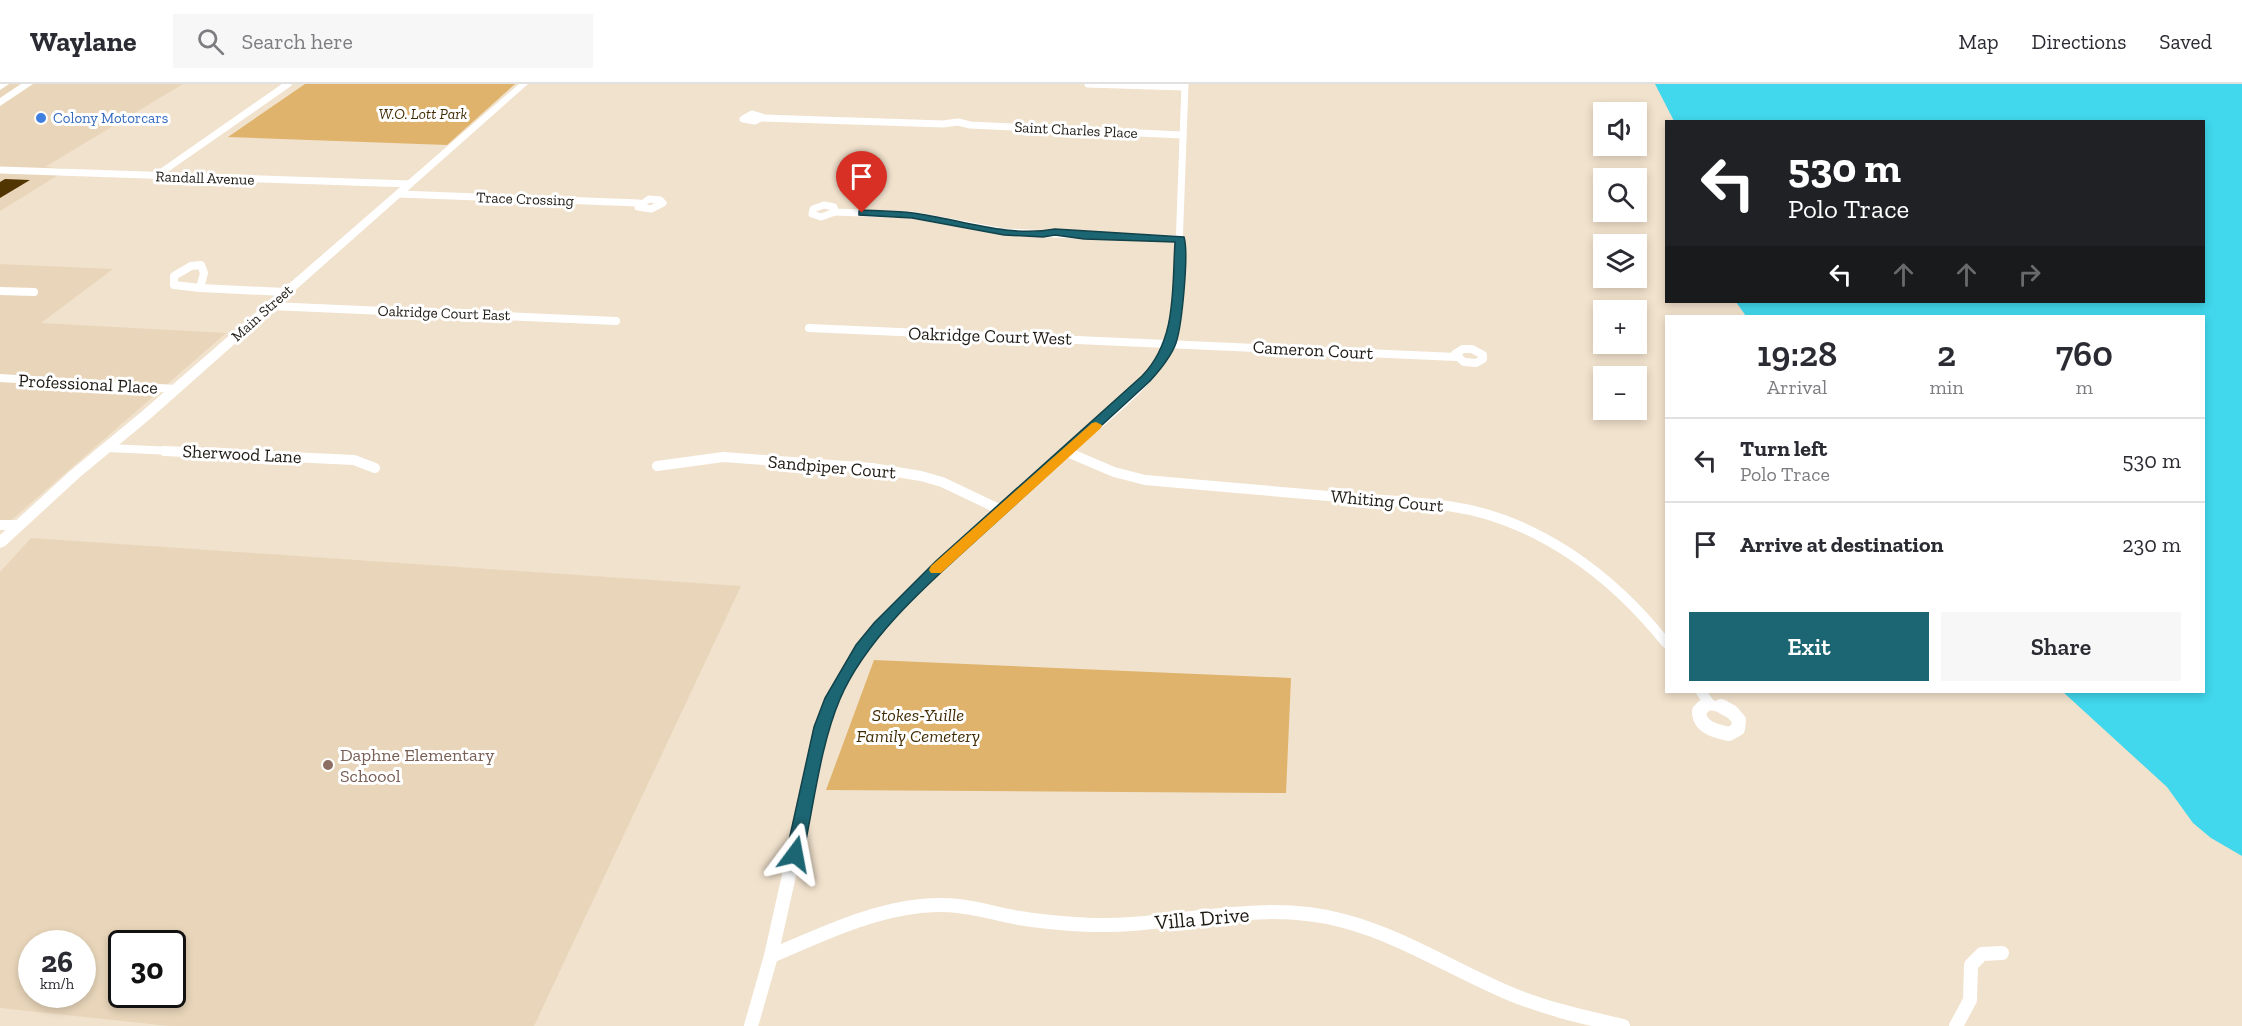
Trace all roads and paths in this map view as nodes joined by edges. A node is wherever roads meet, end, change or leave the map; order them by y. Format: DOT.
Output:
graph roads {
  1 [pos="4,84"];
  2 [pos="28,84"];
  3 [pos="288,84"];
  4 [pos="524,84"];
  5 [pos="1088,84"];
  6 [pos="1185,86"];
  7 [pos="0,87"];
  8 [pos="0,103"];
  9 [pos="762,118"];
  10 [pos="1182,135"];
  11 [pos="0,170"];
  12 [pos="155,176"];
  13 [pos="407,191"];
  14 [pos="639,203"];
  15 [pos="835,212"];
  16 [pos="1180,239"];
  17 [pos="200,288"];
  18 [pos="0,291"];
  19 [pos="33,292"];
  20 [pos="285,292"];
  21 [pos="271,306"];
  22 [pos="616,321"];
  23 [pos="809,328"];
  24 [pos="1170,344"];
  25 [pos="1456,357"];
  26 [pos="0,378"];
  27 [pos="176,389"];
  28 [pos="107,448"];
  29 [pos="1067,452"];
  30 [pos="657,466"];
  31 [pos="375,468"];
  32 [pos="1001,510"];
  33 [pos="0,525"];
  34 [pos="17,525"];
  35 [pos="0,543"];
  36 [pos="1665,642"];
  37 [pos="1702,693"];
  38 [pos="1711,705"];
  39 [pos="2002,953"];
  40 [pos="771,956"];
  41 [pos="751,1026"];
  42 [pos="1623,1026"];
  43 [pos="1956,1026"];
  1 -- 7 [label="main road"];
  2 -- 8 [label="main road"];
  3 -- 12 [label="street"];
  4 -- 13 [label="main road, Main Street"];
  5 -- 6 [label="street"];
  6 -- 10 [label="street"];
  9 -- 10 [label="street, Saint Charles Place"];
  10 -- 16 [label="street"];
  11 -- 12 [label="street, Randall Avenue"];
  12 -- 13 [label="street, Randall Avenue"];
  13 -- 14 [label="street, Trace Crossing"];
  13 -- 20 [label="main road, Main Street"];
  15 -- 16 [label="street"];
  16 -- 24 [label="street"];
  17 -- 20 [label="street"];
  18 -- 19 [label="street"];
  20 -- 21 [label="main road, Main Street"];
  21 -- 22 [label="street, Oakridge Court East"];
  21 -- 27 [label="main road, Main Street"];
  23 -- 24 [label="street, Oakridge Court West"];
  24 -- 25 [label="street, Cameron Court"];
  24 -- 29 [label="street"];
  26 -- 27 [label="street, Professional Place"];
  27 -- 28 [label="main road, Main Street"];
  28 -- 31 [label="street, Sherwood Lane"];
  28 -- 34 [label="main road, Main Street"];
  29 -- 32 [label="street"];
  29 -- 36 [label="street, Whiting Court"];
  30 -- 32 [label="street, Sandpiper Court"];
  32 -- 40 [label="street"];
  33 -- 34 [label="street"];
  34 -- 35 [label="main road, Main Street"];
  37 -- 38 [label="street"];
  39 -- 43 [label="street"];
  40 -- 41 [label="street"];
  40 -- 42 [label="street, Villa Drive"];
}
